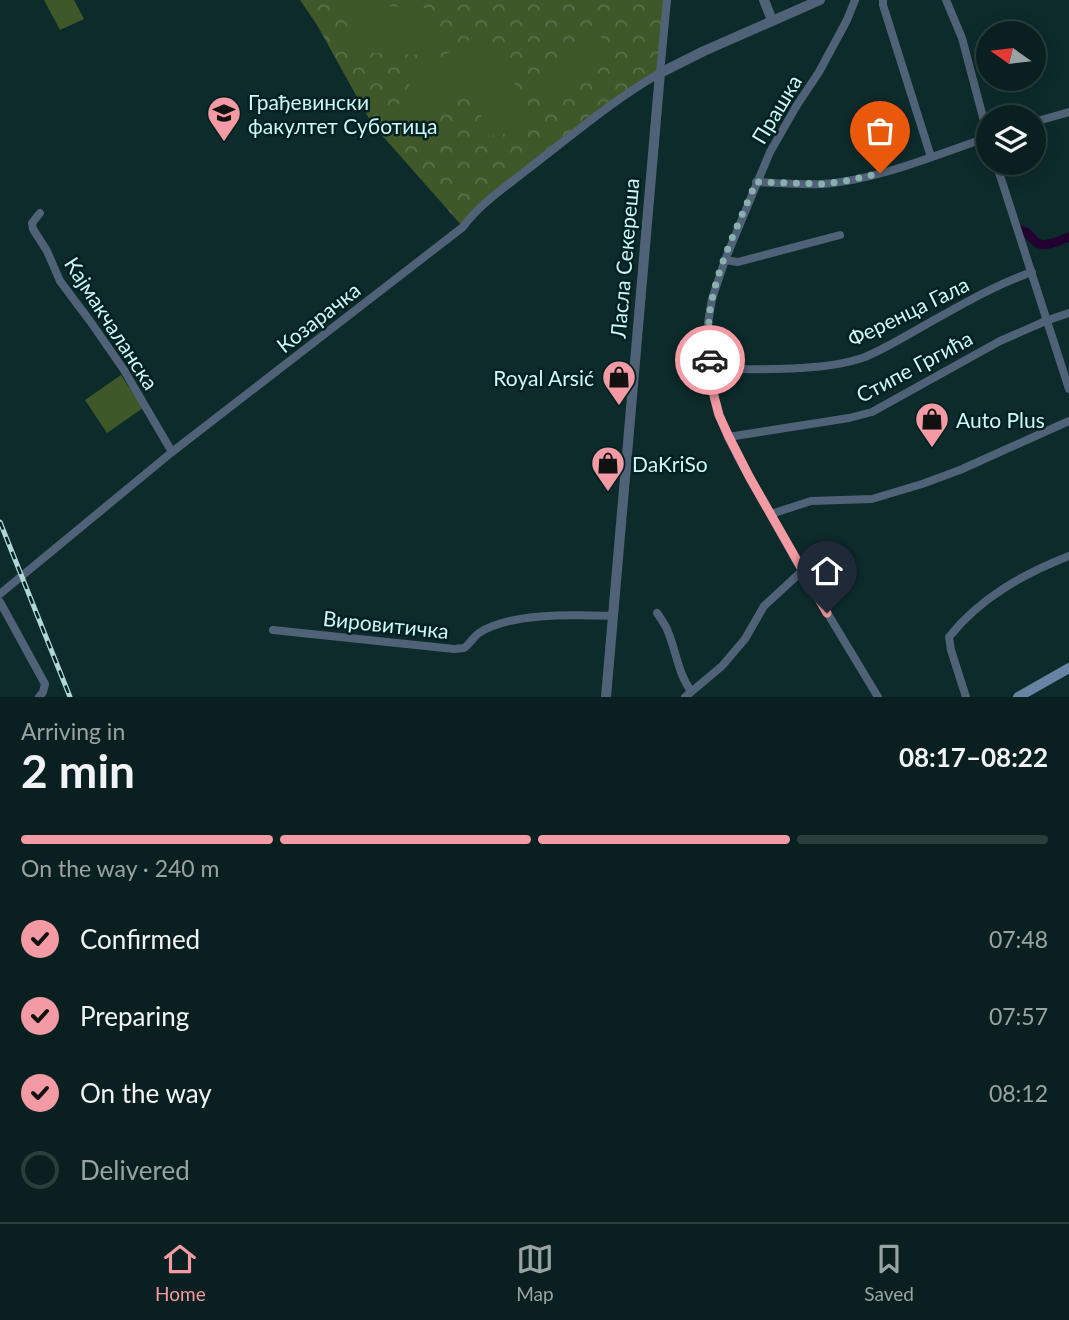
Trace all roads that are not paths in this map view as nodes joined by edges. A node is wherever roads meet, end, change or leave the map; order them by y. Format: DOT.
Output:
graph roads {
  1 [pos="667,0"];
  2 [pos="764,0"];
  3 [pos="820,0"];
  4 [pos="855,0"];
  5 [pos="883,0"];
  6 [pos="946,0"];
  7 [pos="772,20"];
  8 [pos="660,73"];
  9 [pos="979,105"];
  10 [pos="1069,111"];
  11 [pos="1046,118"];
  12 [pos="976,142"];
  13 [pos="931,157"];
  14 [pos="1000,175"];
  15 [pos="756,182"];
  16 [pos="40,213"];
  17 [pos="840,235"];
  18 [pos="725,260"];
  19 [pos="1032,272"];
  20 [pos="1069,313"];
  21 [pos="1048,320"];
  22 [pos="711,369"];
  23 [pos="1069,389"];
  24 [pos="1069,421"];
  25 [pos="729,437"];
  26 [pos="172,452"];
  27 [pos="771,514"];
  28 [pos="1069,556"];
  29 [pos="802,570"];
  30 [pos="0,594"];
  31 [pos="0,603"];
  32 [pos="657,612"];
  33 [pos="612,616"];
  34 [pos="273,630"];
  35 [pos="1069,668"];
  36 [pos="688,694"];
  37 [pos="39,697"];
  38 [pos="606,697"];
  39 [pos="878,697"];
  40 [pos="966,697"];
  41 [pos="1018,697"];
  1 -- 8 [label="street"];
  2 -- 7 [label="street"];
  3 -- 7 [label="street"];
  4 -- 15 [label="street, Прашка"];
  5 -- 13 [label="street"];
  6 -- 9 [label="street"];
  7 -- 8 [label="street"];
  8 -- 26 [label="street, Козарачка"];
  8 -- 33 [label="street, Ласла Секереша"];
  10 -- 11 [label="street"];
  12 -- 13 [label="street"];
  13 -- 15 [label="street"];
  14 -- 19 [label="street"];
  15 -- 18 [label="street, Прашка"];
  16 -- 26 [label="street, Кајмакчаланска"];
  17 -- 18 [label="street"];
  18 -- 22 [label="street, Прашка"];
  19 -- 21 [label="street"];
  19 -- 22 [label="street, Ференца Гала"];
  20 -- 21 [label="street, Стипе Гргића"];
  21 -- 23 [label="street"];
  21 -- 25 [label="street, Стипе Гргића"];
  22 -- 25 [label="street, Прашка"];
  24 -- 27 [label="street"];
  25 -- 27 [label="street, Прашка"];
  26 -- 30 [label="street, Козарачка"];
  27 -- 29 [label="street, Прашка"];
  28 -- 40 [label="street"];
  29 -- 36 [label="street"];
  29 -- 39 [label="street, Прашка"];
  31 -- 37 [label="street"];
  32 -- 36 [label="street"];
  33 -- 34 [label="street, Вировитичка"];
  33 -- 38 [label="street, Ласла Секереша"];
  35 -- 41 [label="main road"];
}
